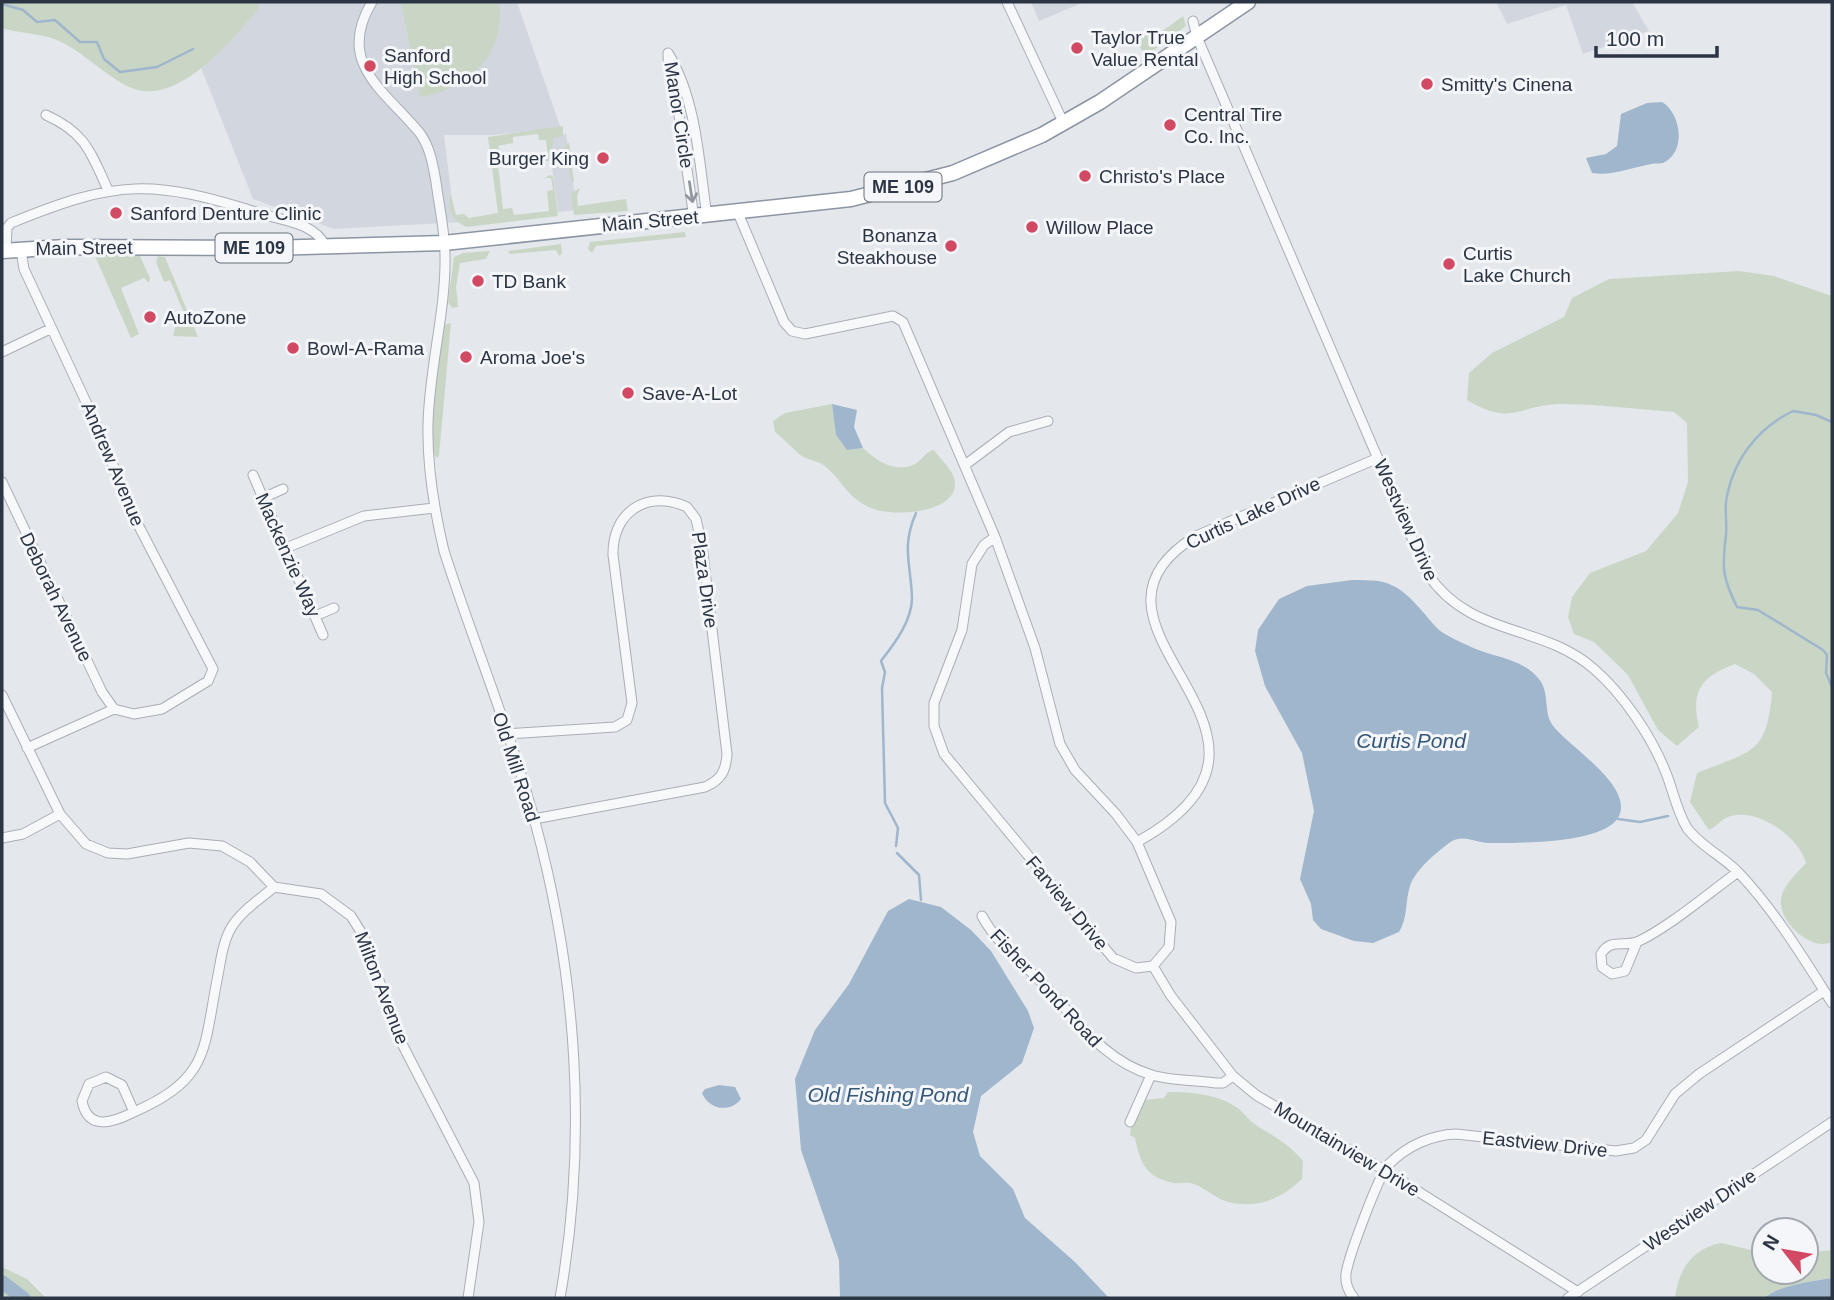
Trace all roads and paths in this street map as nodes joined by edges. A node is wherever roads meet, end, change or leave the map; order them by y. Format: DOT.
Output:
graph roads {
  1 [pos="372,2"];
  2 [pos="1007,2"];
  3 [pos="1248,2"];
  4 [pos="1193,21"];
  5 [pos="1196,37"];
  6 [pos="46,116"];
  7 [pos="1064,124"];
  8 [pos="108,190"];
  9 [pos="738,212"];
  10 [pos="701,217"];
  11 [pos="444,243"];
  12 [pos="326,247"];
  13 [pos="9,250"];
  14 [pos="50,329"];
  15 [pos="2,352"];
  16 [pos="1048,421"];
  17 [pos="1378,458"];
  18 [pos="965,465"];
  19 [pos="253,475"];
  20 [pos="2,482"];
  21 [pos="283,489"];
  22 [pos="264,498"];
  23 [pos="433,508"];
  24 [pos="995,537"];
  25 [pos="286,548"];
  26 [pos="334,608"];
  27 [pos="315,616"];
  28 [pos="323,635"];
  29 [pos="2,695"];
  30 [pos="114,709"];
  31 [pos="506,734"];
  32 [pos="27,748"];
  33 [pos="60,814"];
  34 [pos="534,819"];
  35 [pos="2,838"];
  36 [pos="1137,842"];
  37 [pos="1738,872"];
  38 [pos="274,887"];
  39 [pos="982,916"];
  40 [pos="1637,942"];
  41 [pos="1153,966"];
  42 [pos="1824,991"];
  43 [pos="1832,1003"];
  44 [pos="1151,1075"];
  45 [pos="1233,1076"];
  46 [pos="134,1112"];
  47 [pos="1130,1122"];
  48 [pos="1832,1122"];
  49 [pos="1384,1170"];
  50 [pos="1577,1292"];
  51 [pos="468,1298"];
  52 [pos="560,1298"];
  53 [pos="1354,1298"];
  54 [pos="1568,1298"];
  1 -- 11 [label="street, Old Mill Road"];
  2 -- 7 [label="street"];
  3 -- 5 [label="highway, Main Street / ME 109"];
  4 -- 5 [label="street, Westview Drive"];
  5 -- 7 [label="highway, Main Street / ME 109"];
  5 -- 17 [label="street, Westview Drive"];
  6 -- 8 [label="street"];
  7 -- 9 [label="highway, Main Street / ME 109"];
  8 -- 12 [label="street"];
  8 -- 13 [label="street"];
  9 -- 10 [label="highway, Main Street / ME 109"];
  9 -- 18 [label="street"];
  10 -- 10 [label="street, Manor Circle, one-way"];
  10 -- 11 [label="highway, Main Street / ME 109"];
  11 -- 12 [label="highway, Main Street / ME 109"];
  11 -- 23 [label="street, Old Mill Road"];
  12 -- 13 [label="highway, Main Street / ME 109"];
  13 -- 14 [label="street, Andrew Avenue"];
  14 -- 15 [label="street"];
  14 -- 30 [label="street, Andrew Avenue"];
  16 -- 18 [label="street"];
  17 -- 36 [label="street, Curtis Lake Drive"];
  17 -- 37 [label="street, Westview Drive"];
  18 -- 24 [label="street"];
  19 -- 22 [label="street, Mackenzie Way"];
  20 -- 30 [label="street, Deborah Avenue"];
  21 -- 22 [label="street"];
  22 -- 25 [label="street, Mackenzie Way"];
  23 -- 25 [label="street"];
  23 -- 31 [label="street, Old Mill Road"];
  24 -- 36 [label="street"];
  24 -- 41 [label="street, Farview Drive"];
  25 -- 27 [label="street, Mackenzie Way"];
  26 -- 27 [label="street"];
  27 -- 28 [label="street, Mackenzie Way"];
  29 -- 32 [label="street"];
  30 -- 32 [label="street"];
  31 -- 34 [label="street, Old Mill Road"];
  31 -- 34 [label="street, Plaza Drive"];
  32 -- 33 [label="street"];
  33 -- 35 [label="street"];
  33 -- 38 [label="street"];
  34 -- 52 [label="street, Old Mill Road"];
  36 -- 41 [label="street"];
  37 -- 40 [label="street"];
  37 -- 42 [label="street, Westview Drive"];
  38 -- 46 [label="street"];
  38 -- 51 [label="street, Milton Avenue"];
  39 -- 44 [label="street, Fisher Pond Road"];
  40 -- 40 [label="street"];
  41 -- 45 [label="street, Mountainview Drive"];
  42 -- 43 [label="street, Westview Drive"];
  42 -- 49 [label="street, Eastview Drive"];
  44 -- 45 [label="street, Fisher Pond Road"];
  44 -- 47 [label="street"];
  45 -- 49 [label="street, Mountainview Drive"];
  46 -- 46 [label="street"];
  48 -- 50 [label="street, Westview Drive"];
  49 -- 50 [label="street, Mountainview Drive"];
  49 -- 53 [label="street"];
  50 -- 54 [label="street, Westview Drive"];
}
